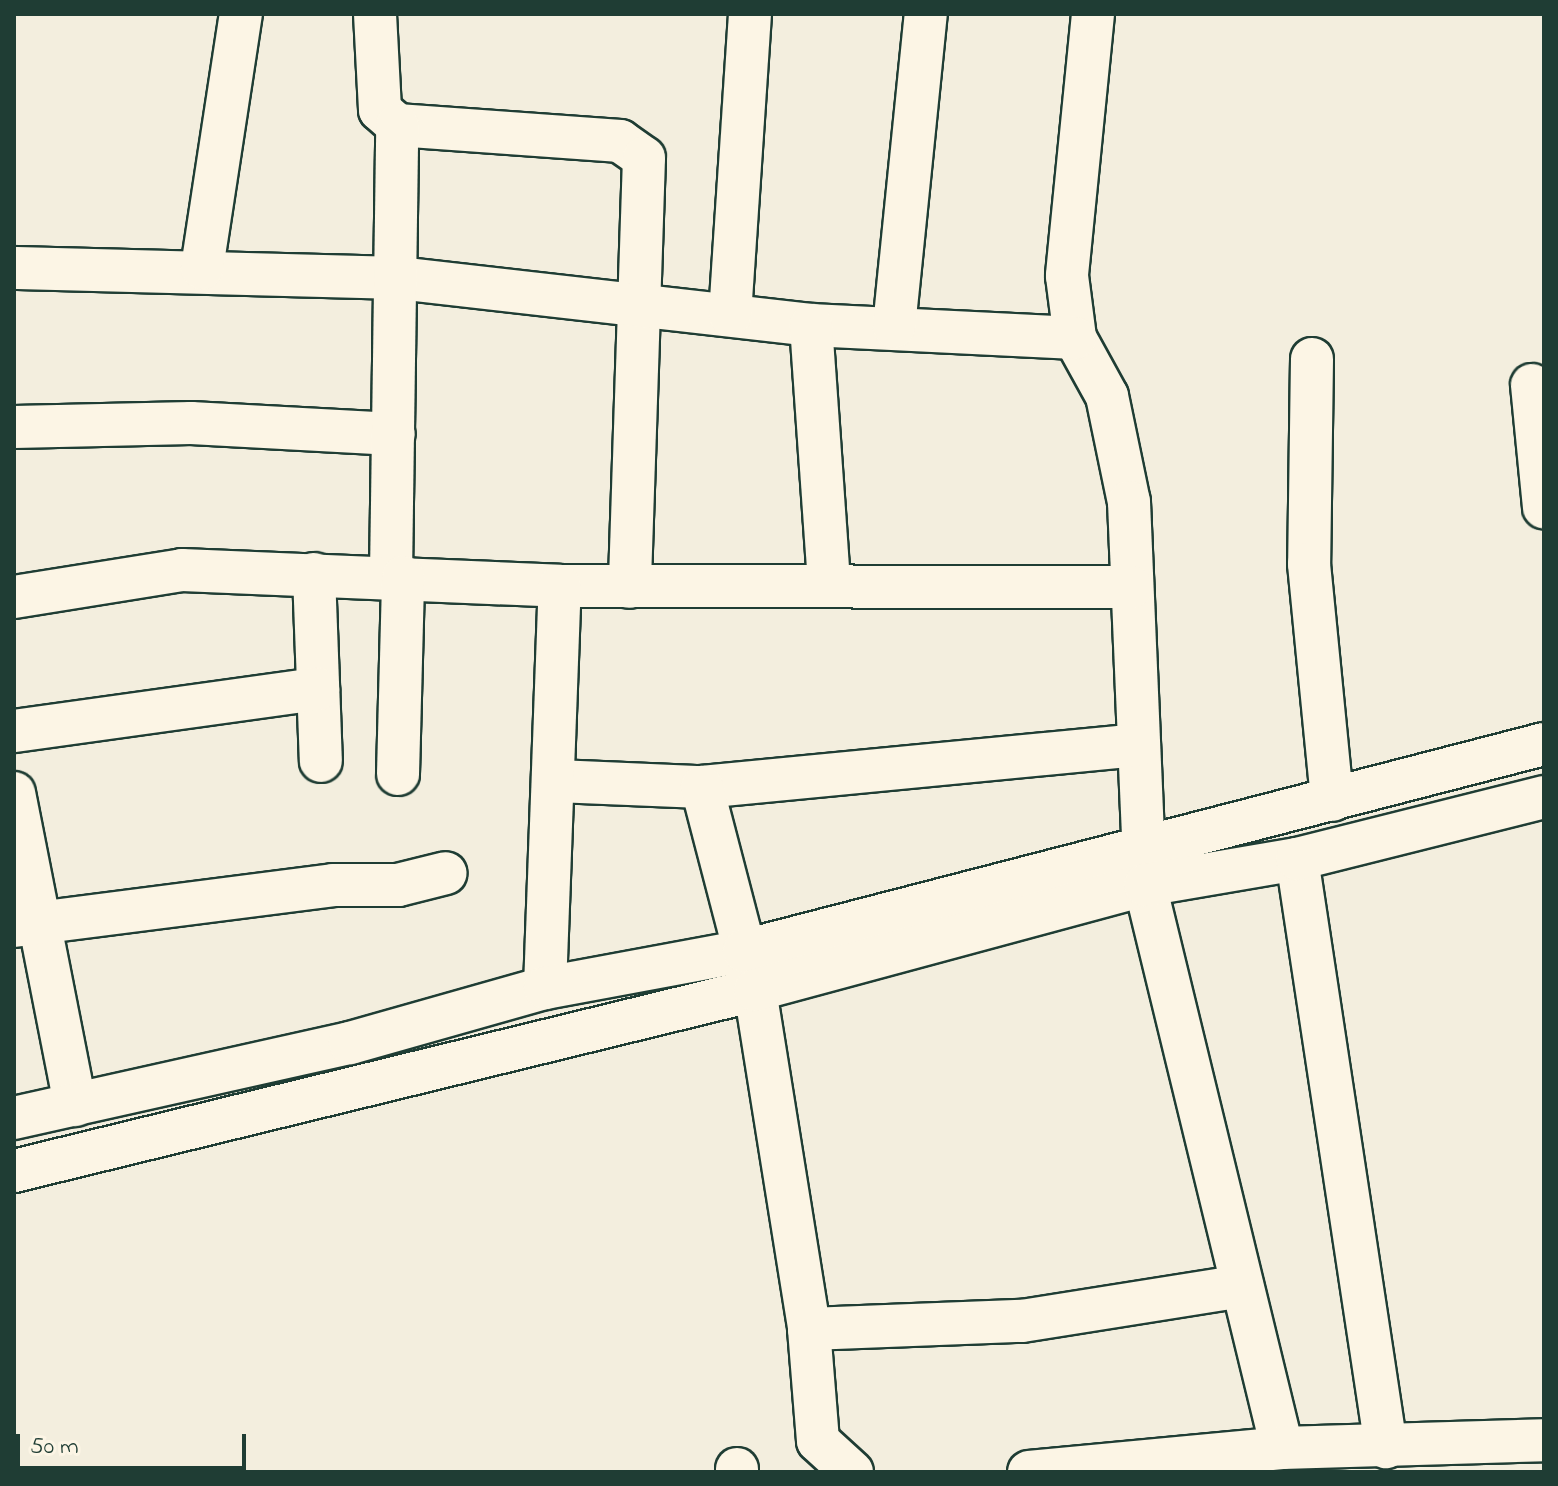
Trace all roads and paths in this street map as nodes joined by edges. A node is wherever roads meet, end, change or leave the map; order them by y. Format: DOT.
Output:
graph roads {
  1 [pos="241,14"];
  2 [pos="375,14"];
  3 [pos="750,14"];
  4 [pos="926,14"];
  5 [pos="1093,14"];
  6 [pos="397,125"];
  7 [pos="14,268"];
  8 [pos="202,268"];
  9 [pos="398,278"];
  10 [pos="645,303"];
  11 [pos="730,315"];
  12 [pos="811,325"];
  13 [pos="894,327"];
  14 [pos="1075,338"];
  15 [pos="1312,359"];
  16 [pos="1532,385"];
  17 [pos="14,427"];
  18 [pos="394,434"];
  19 [pos="1544,507"];
  20 [pos="314,574"];
  21 [pos="397,576"];
  22 [pos="829,583"];
  23 [pos="560,586"];
  24 [pos="630,587"];
  25 [pos="1131,587"];
  26 [pos="14,597"];
  27 [pos="318,689"];
  28 [pos="14,731"];
  29 [pos="1544,744"];
  30 [pos="1137,745"];
  31 [pos="321,761"];
  32 [pos="398,774"];
  33 [pos="556,781"];
  34 [pos="702,787"];
  35 [pos="14,793"];
  36 [pos="1544,797"];
  37 [pos="1332,800"];
  38 [pos="1141,843"];
  39 [pos="1297,859"];
  40 [pos="446,873"];
  41 [pos="1145,885"];
  42 [pos="28,925"];
  43 [pos="750,970"];
  44 [pos="545,988"];
  45 [pos="75,1105"];
  46 [pos="14,1118"];
  47 [pos="14,1171"];
  48 [pos="1242,1286"];
  49 [pos="809,1329"];
  50 [pos="1386,1447"];
  51 [pos="1282,1448"];
  52 [pos="1531,1451"];
  53 [pos="852,1472"];
  54 [pos="1029,1472"];
  1 -- 8 [label="street"];
  2 -- 6 [label="street"];
  3 -- 11 [label="street"];
  4 -- 13 [label="street"];
  5 -- 14 [label="street"];
  6 -- 9 [label="street"];
  6 -- 10 [label="street"];
  7 -- 8 [label="street"];
  8 -- 9 [label="street"];
  9 -- 10 [label="street"];
  9 -- 18 [label="street"];
  10 -- 11 [label="street"];
  10 -- 24 [label="street"];
  11 -- 12 [label="street"];
  12 -- 13 [label="street"];
  12 -- 22 [label="street"];
  13 -- 14 [label="street"];
  14 -- 25 [label="street"];
  15 -- 37 [label="street"];
  16 -- 19 [label="street"];
  17 -- 18 [label="street"];
  18 -- 21 [label="street"];
  20 -- 21 [label="street"];
  20 -- 26 [label="street"];
  20 -- 27 [label="street"];
  21 -- 23 [label="street"];
  21 -- 32 [label="street"];
  22 -- 24 [label="street"];
  22 -- 25 [label="street"];
  23 -- 24 [label="street"];
  23 -- 33 [label="street"];
  25 -- 30 [label="street"];
  27 -- 28 [label="street"];
  27 -- 31 [label="street"];
  29 -- 37 [label="street"];
  30 -- 34 [label="street"];
  30 -- 38 [label="street"];
  33 -- 34 [label="street"];
  33 -- 44 [label="street"];
  34 -- 43 [label="street"];
  35 -- 42 [label="street"];
  36 -- 39 [label="street"];
  37 -- 38 [label="street"];
  38 -- 41 [label="street"];
  38 -- 43 [label="street"];
  39 -- 41 [label="street"];
  39 -- 50 [label="street"];
  40 -- 42 [label="street"];
  41 -- 43 [label="street"];
  41 -- 48 [label="street"];
  42 -- 45 [label="street"];
  43 -- 44 [label="street"];
  43 -- 47 [label="street"];
  43 -- 49 [label="street"];
  44 -- 45 [label="street"];
  45 -- 46 [label="street"];
  48 -- 49 [label="street"];
  48 -- 51 [label="street"];
  49 -- 53 [label="street"];
  50 -- 51 [label="street"];
  50 -- 52 [label="street"];
  51 -- 54 [label="street"];
}
